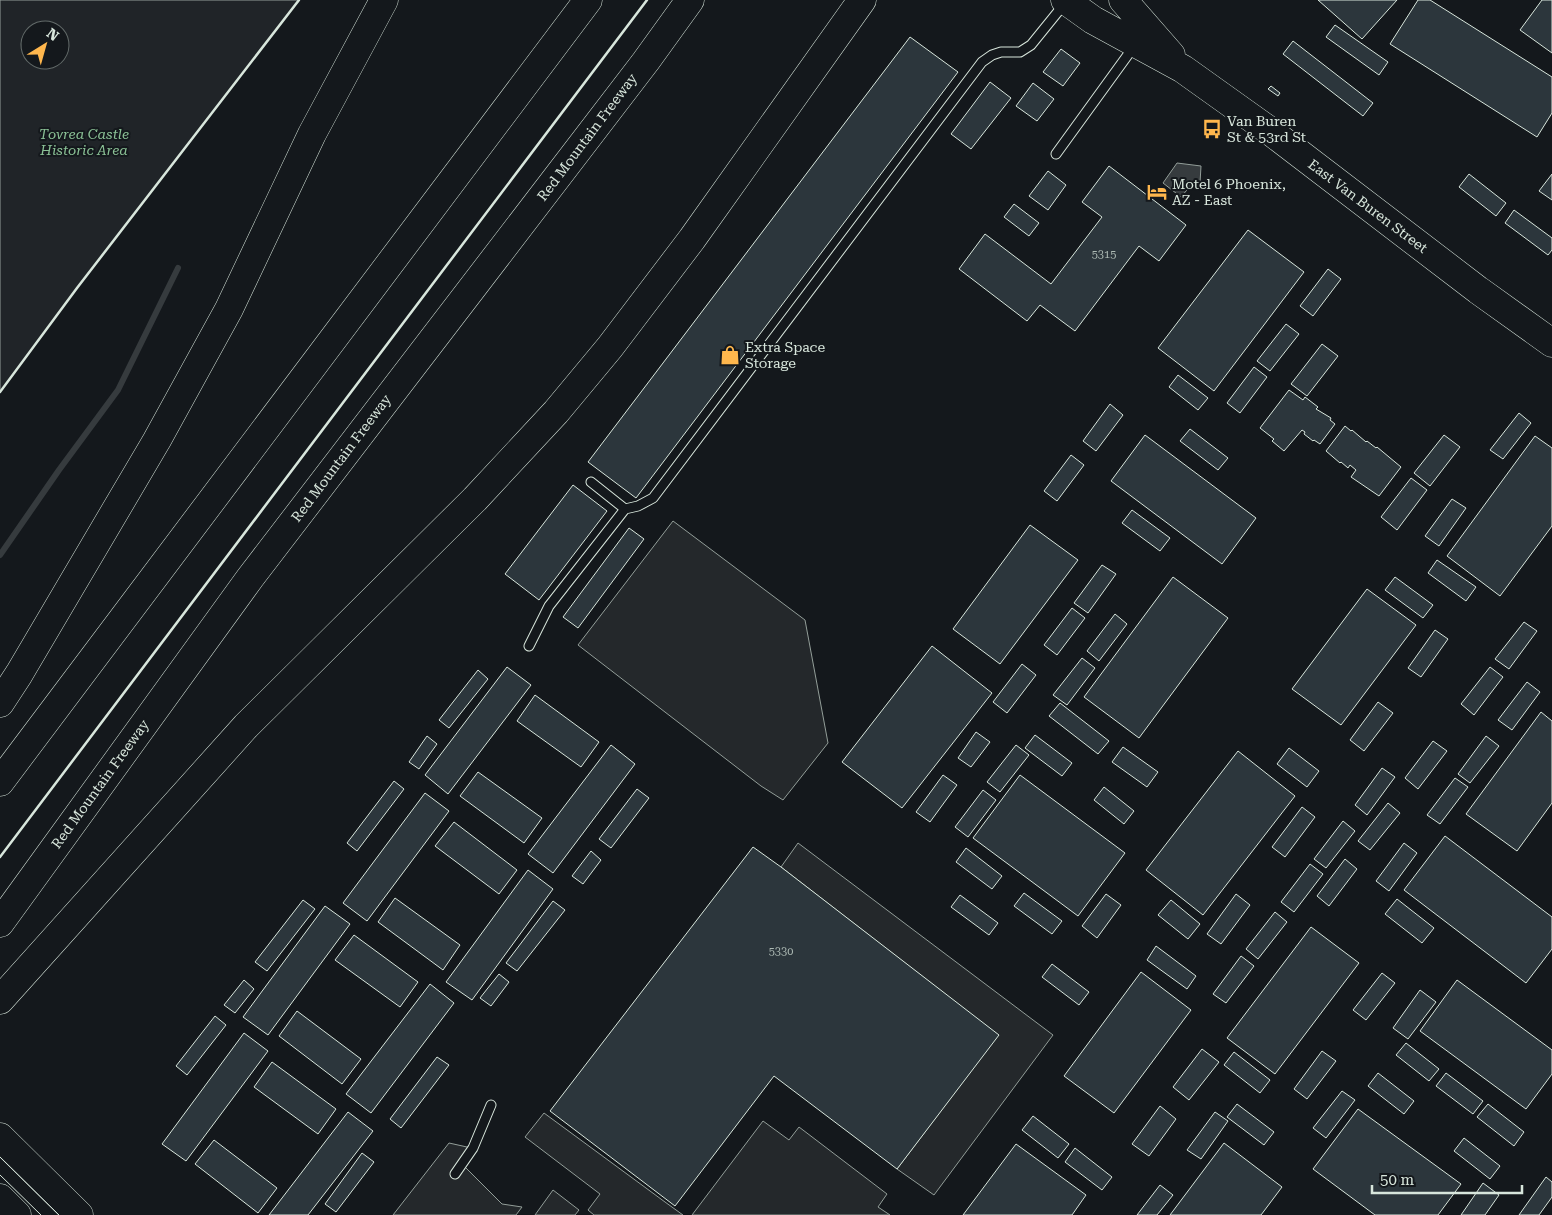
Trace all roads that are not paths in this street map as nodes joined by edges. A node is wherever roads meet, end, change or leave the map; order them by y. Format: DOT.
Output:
graph roads {
  1 [pos="384,0"];
  2 [pos="588,0"];
  3 [pos="690,0"];
  4 [pos="862,0"];
  5 [pos="1123,0"];
  6 [pos="1066,1"];
  7 [pos="1136,44"];
  8 [pos="1183,69"];
  9 [pos="1056,154"];
  10 [pos="1552,343"];
  11 [pos="591,482"];
  12 [pos="625,509"];
  13 [pos="529,646"];
  14 [pos="0,703"];
  15 [pos="0,782"];
  16 [pos="0,922"];
  17 [pos="2,998"];
  18 [pos="491,1105"];
  19 [pos="0,1137"];
  20 [pos="455,1174"];
  21 [pos="0,1198"];
  22 [pos="17,1215"];
  23 [pos="79,1215"];
  1 -- 14 [label="main road"];
  2 -- 15 [label="main road"];
  3 -- 16 [label="main road, Red Mountain Freeway"];
  4 -- 17 [label="main road"];
  5 -- 8 [label="main road, East Van Buren Street"];
  6 -- 7 [label="main road, East Van Buren Street"];
  6 -- 12 [label="lane"];
  7 -- 8 [label="main road, East Van Buren Street"];
  7 -- 9 [label="lane"];
  8 -- 10 [label="main road, East Van Buren Street"];
  11 -- 12 [label="lane"];
  12 -- 13 [label="lane"];
  18 -- 20 [label="lane"];
  19 -- 23 [label="main road"];
  21 -- 22 [label="main road"];
}
